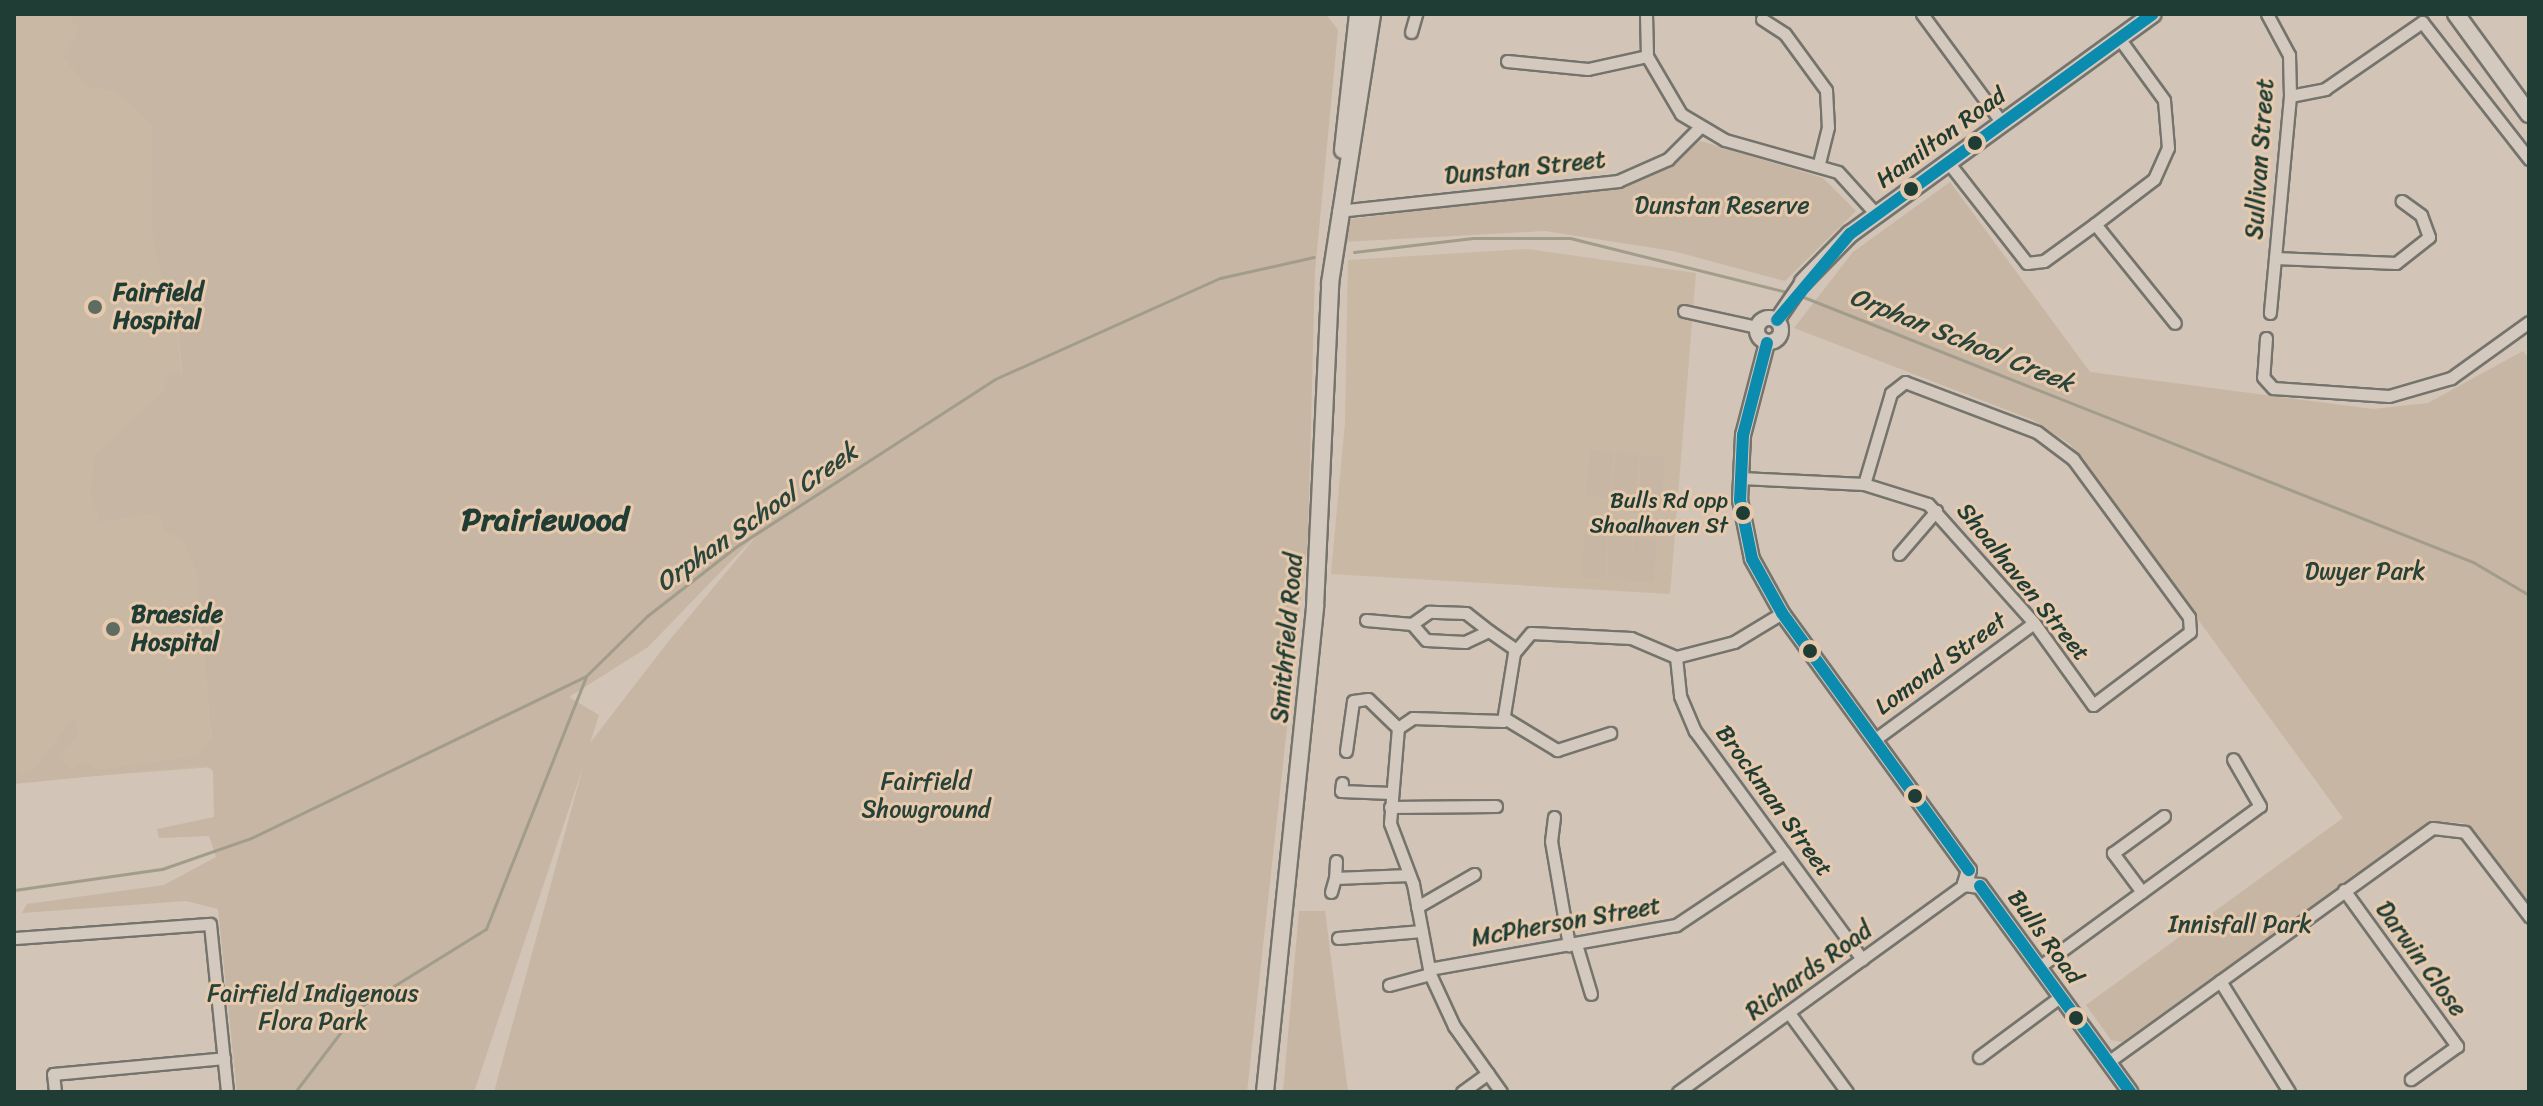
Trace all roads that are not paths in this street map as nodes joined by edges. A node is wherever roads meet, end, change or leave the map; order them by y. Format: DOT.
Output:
graph roads {
  1 [pos="1358,14"];
  2 [pos="1365,14"];
  3 [pos="1372,14"];
  4 [pos="1416,14"];
  5 [pos="1646,14"];
  6 [pos="2153,14"];
  7 [pos="2267,14"];
  8 [pos="2456,14"];
  9 [pos="1928,16"];
  10 [pos="1762,19"];
  11 [pos="1411,32"];
  12 [pos="2119,38"];
  13 [pos="1647,56"];
  14 [pos="1507,61"];
  15 [pos="1363,75"];
  16 [pos="2290,96"];
  17 [pos="2529,114"];
  18 [pos="2002,123"];
  19 [pos="1699,128"];
  20 [pos="2529,159"];
  21 [pos="1948,162"];
  22 [pos="1819,164"];
  23 [pos="1342,188"];
  24 [pos="2402,201"];
  25 [pos="1338,211"];
  26 [pos="1876,214"];
  27 [pos="2095,224"];
  28 [pos="2275,258"];
  29 [pos="1803,282"];
  30 [pos="1684,311"];
  31 [pos="2270,313"];
  32 [pos="1777,320"];
  33 [pos="2175,323"];
  34 [pos="1757,327"];
  35 [pos="2527,329"];
  36 [pos="2266,338"];
  37 [pos="1767,343"];
  38 [pos="1741,478"];
  39 [pos="1864,484"];
  40 [pos="1936,511"];
  41 [pos="1899,554"];
  42 [pos="1782,613"];
  43 [pos="1366,620"];
  44 [pos="2034,623"];
  45 [pos="1412,624"];
  46 [pos="1489,631"];
  47 [pos="1515,649"];
  48 [pos="1676,657"];
  49 [pos="1506,719"];
  50 [pos="1398,728"];
  51 [pos="1610,733"];
  52 [pos="1874,740"];
  53 [pos="1346,751"];
  54 [pos="2233,759"];
  55 [pos="1342,783"];
  56 [pos="1391,793"];
  57 [pos="1496,806"];
  58 [pos="1390,807"];
  59 [pos="2164,816"];
  60 [pos="1554,817"];
  61 [pos="1784,853"];
  62 [pos="1336,861"];
  63 [pos="1474,874"];
  64 [pos="1409,875"];
  65 [pos="1967,877"];
  66 [pos="1335,878"];
  67 [pos="2344,890"];
  68 [pos="1331,892"];
  69 [pos="2142,892"];
  70 [pos="1417,907"];
  71 [pos="2529,916"];
  72 [pos="1422,931"];
  73 [pos="14,938"];
  74 [pos="1338,938"];
  75 [pos="1572,945"];
  76 [pos="1862,959"];
  77 [pos="2039,967"];
  78 [pos="1430,971"];
  79 [pos="2220,981"];
  80 [pos="1389,985"];
  81 [pos="1591,994"];
  82 [pos="2061,996"];
  83 [pos="1789,1013"];
  84 [pos="1979,1057"];
  85 [pos="224,1058"];
  86 [pos="2108,1062"];
  87 [pos="1488,1073"];
  88 [pos="2411,1079"];
  89 [pos="55,1092"];
  90 [pos="227,1092"];
  91 [pos="1265,1092"];
  92 [pos="1462,1092"];
  93 [pos="1501,1092"];
  94 [pos="1678,1092"];
  95 [pos="1847,1092"];
  96 [pos="2130,1092"];
  97 [pos="2289,1092"];
  1 -- 23 [label="main road, Smithfield Road"];
  2 -- 15 [label="main road"];
  3 -- 15 [label="main road, Smithfield Road"];
  4 -- 11 [label="street"];
  5 -- 13 [label="street"];
  6 -- 12 [label="main road, Hamilton Road"];
  7 -- 16 [label="street, Sullivan Street"];
  8 -- 17 [label="main road"];
  9 -- 18 [label="street"];
  10 -- 22 [label="street"];
  12 -- 18 [label="main road, Hamilton Road"];
  12 -- 27 [label="street"];
  13 -- 14 [label="street"];
  13 -- 19 [label="street"];
  15 -- 23 [label="main road, Smithfield Road"];
  16 -- 20 [label="street"];
  16 -- 28 [label="street, Sullivan Street"];
  18 -- 21 [label="main road, Hamilton Road"];
  19 -- 22 [label="street"];
  19 -- 25 [label="street, Dunstan Street"];
  21 -- 26 [label="main road, Hamilton Road"];
  21 -- 27 [label="street"];
  22 -- 26 [label="street"];
  23 -- 25 [label="main road, Smithfield Road"];
  24 -- 28 [label="street"];
  25 -- 91 [label="main road, Smithfield Road"];
  26 -- 29 [label="main road, Hamilton Road"];
  27 -- 33 [label="street"];
  28 -- 31 [label="street, Sullivan Street"];
  29 -- 32 [label="street, Hamilton Road"];
  30 -- 34 [label="street"];
  32 -- 34 [label="street"];
  32 -- 37 [label="street, Hamilton Road"];
  34 -- 37 [label="street"];
  35 -- 36 [label="street"];
  37 -- 38 [label="street"];
  38 -- 39 [label="street, Shoalhaven Street"];
  38 -- 42 [label="street"];
  39 -- 40 [label="street, Shoalhaven Street"];
  39 -- 44 [label="street, Shoalhaven Street"];
  40 -- 41 [label="street"];
  40 -- 44 [label="street, Shoalhaven Street"];
  42 -- 48 [label="street"];
  42 -- 52 [label="street"];
  43 -- 45 [label="street"];
  44 -- 52 [label="street, Lomond Street"];
  45 -- 46 [label="street"];
  45 -- 46 [label="street"];
  46 -- 47 [label="street"];
  47 -- 48 [label="street"];
  47 -- 49 [label="street"];
  48 -- 61 [label="street, Brockman Street"];
  49 -- 50 [label="street"];
  49 -- 51 [label="street"];
  50 -- 53 [label="street"];
  50 -- 56 [label="street"];
  52 -- 65 [label="street"];
  54 -- 69 [label="street"];
  55 -- 56 [label="street"];
  56 -- 58 [label="street"];
  57 -- 58 [label="street"];
  58 -- 64 [label="street"];
  59 -- 69 [label="street"];
  60 -- 75 [label="street"];
  61 -- 75 [label="street, McPherson Street"];
  61 -- 76 [label="street, Brockman Street"];
  62 -- 66 [label="street"];
  63 -- 70 [label="street"];
  64 -- 66 [label="street"];
  64 -- 70 [label="street"];
  65 -- 76 [label="street, Richards Road"];
  65 -- 77 [label="street, Bulls Road"];
  66 -- 68 [label="street"];
  67 -- 71 [label="street"];
  67 -- 79 [label="street"];
  67 -- 88 [label="street, Darwin Close"];
  69 -- 77 [label="street"];
  70 -- 72 [label="street"];
  72 -- 74 [label="street"];
  72 -- 78 [label="street"];
  73 -- 85 [label="street"];
  75 -- 78 [label="street, McPherson Street"];
  75 -- 81 [label="street"];
  76 -- 83 [label="street, Richards Road"];
  77 -- 82 [label="street, Bulls Road"];
  78 -- 80 [label="street, McPherson Street"];
  78 -- 87 [label="street"];
  79 -- 86 [label="street"];
  79 -- 97 [label="street"];
  82 -- 84 [label="street"];
  82 -- 86 [label="street, Bulls Road"];
  83 -- 94 [label="street, Richards Road"];
  83 -- 95 [label="street"];
  85 -- 89 [label="street"];
  85 -- 90 [label="street"];
  86 -- 96 [label="street, Bulls Road"];
  87 -- 92 [label="street"];
  87 -- 93 [label="street"];
}
